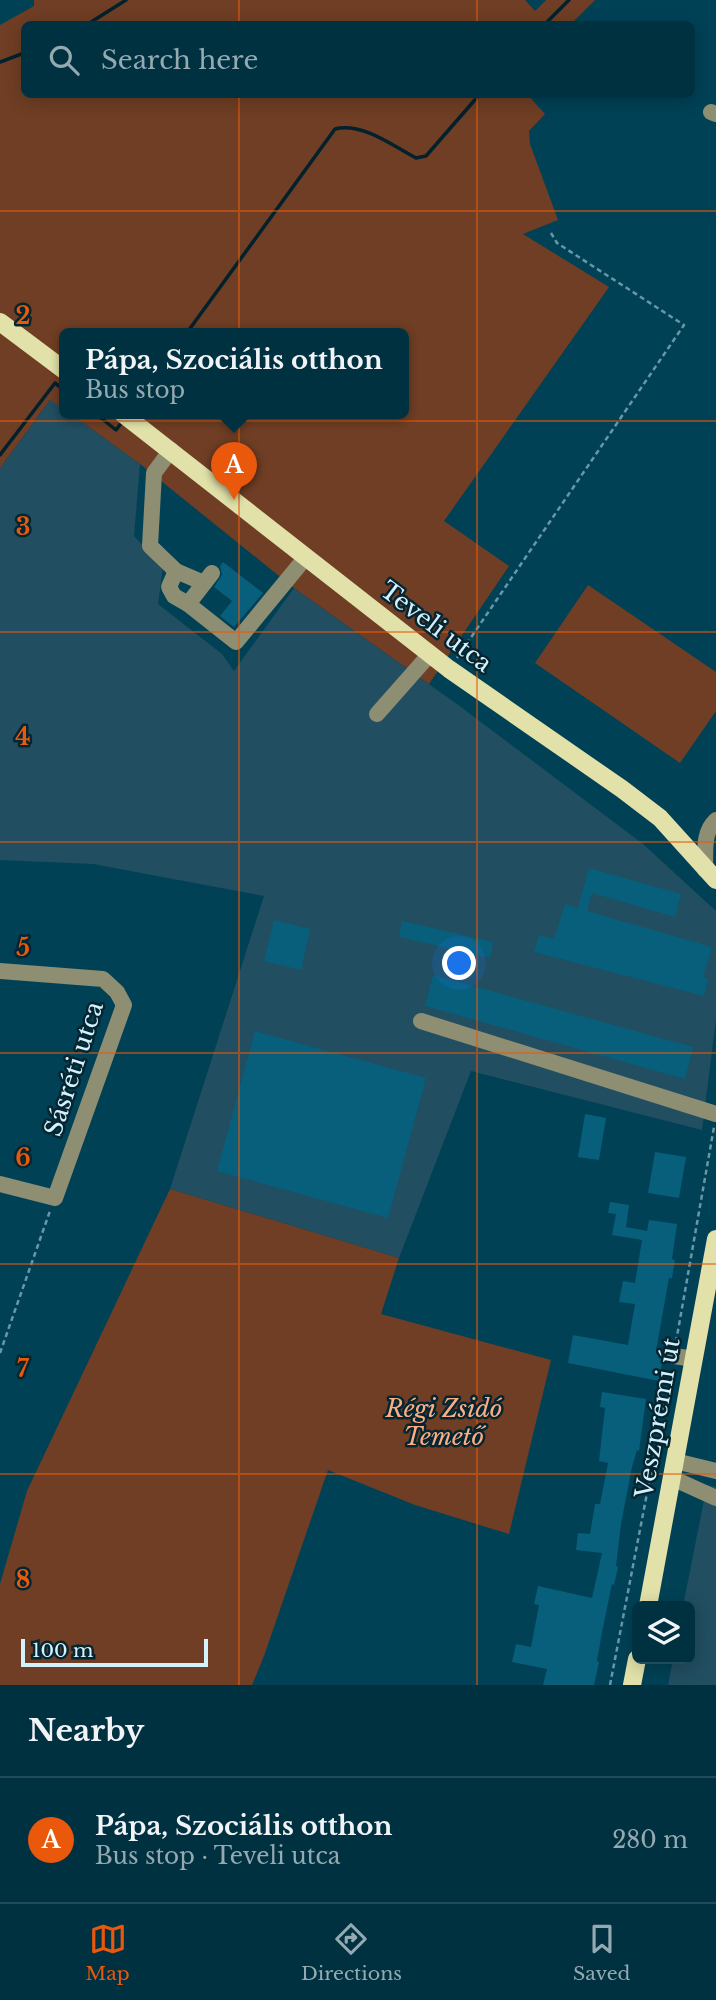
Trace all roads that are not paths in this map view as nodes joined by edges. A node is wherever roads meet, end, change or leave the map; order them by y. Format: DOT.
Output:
graph roads {
  1 [pos="0,322"];
  2 [pos="59,366"];
  3 [pos="129,419"];
  4 [pos="171,450"];
  5 [pos="306,557"];
  6 [pos="176,571"];
  7 [pos="188,604"];
  8 [pos="430,654"];
  9 [pos="377,714"];
  10 [pos="716,820"];
  11 [pos="711,875"];
  12 [pos="0,971"];
  13 [pos="421,1021"];
  14 [pos="716,1114"];
  15 [pos="0,1184"];
  16 [pos="716,1239"];
  17 [pos="674,1356"];
  18 [pos="694,1359"];
  19 [pos="673,1470"];
  20 [pos="716,1471"];
  21 [pos="716,1497"];
  22 [pos="649,1601"];
  23 [pos="636,1664"];
  24 [pos="632,1685"];
  1 -- 2 [label="main road"];
  3 -- 4 [label="main road, Teveli utca"];
  4 -- 5 [label="main road, Teveli utca"];
  4 -- 6 [label="street"];
  5 -- 7 [label="street"];
  5 -- 8 [label="main road, Teveli utca"];
  6 -- 7 [label="street"];
  6 -- 7 [label="street"];
  8 -- 9 [label="street"];
  8 -- 11 [label="main road, Teveli utca"];
  10 -- 11 [label="street"];
  12 -- 15 [label="street, Sásréti utca"];
  13 -- 14 [label="street"];
  16 -- 18 [label="main road, Veszprémi út"];
  17 -- 18 [label="street"];
  18 -- 19 [label="main road, Veszprémi út"];
  19 -- 20 [label="street"];
  19 -- 21 [label="street"];
  19 -- 22 [label="main road, Veszprémi út"];
  23 -- 24 [label="main road"];
}
